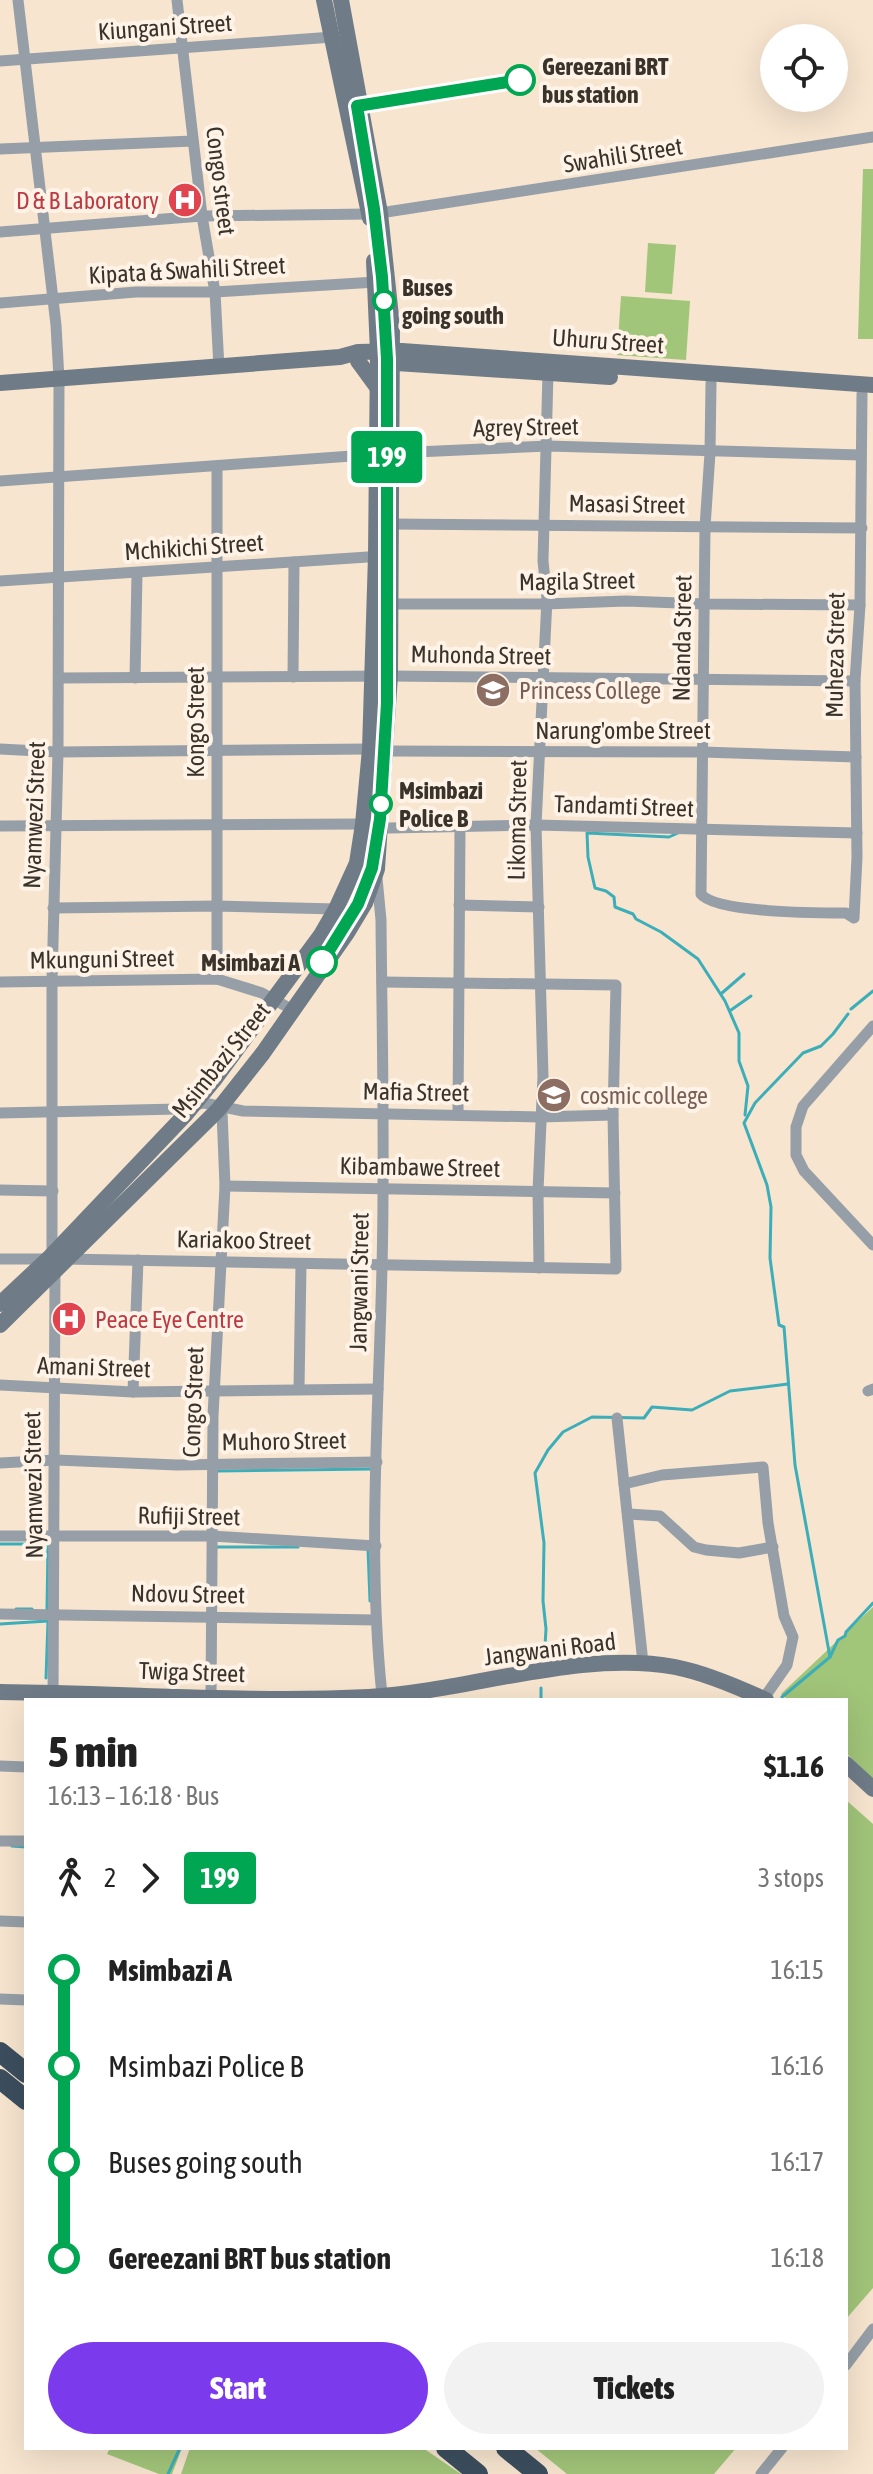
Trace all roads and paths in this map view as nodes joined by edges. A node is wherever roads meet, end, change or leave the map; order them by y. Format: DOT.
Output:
graph roads {
  1 [pos="18,0"];
  2 [pos="177,0"];
  3 [pos="324,0"];
  4 [pos="341,0"];
  5 [pos="333,37"];
  6 [pos="183,48"];
  7 [pos="24,58"];
  8 [pos="0,61"];
  9 [pos="873,137"];
  10 [pos="193,141"];
  11 [pos="35,147"];
  12 [pos="0,149"];
  13 [pos="375,214"];
  14 [pos="202,216"];
  15 [pos="45,230"];
  16 [pos="0,232"];
  17 [pos="376,282"];
  18 [pos="215,292"];
  19 [pos="53,300"];
  20 [pos="0,303"];
  21 [pos="385,328"];
  22 [pos="358,356"];
  23 [pos="385,357"];
  24 [pos="422,358"];
  25 [pos="219,368"];
  26 [pos="548,373"];
  27 [pos="59,379"];
  28 [pos="0,383"];
  29 [pos="711,383"];
  30 [pos="385,388"];
  31 [pos="869,391"];
  32 [pos="548,446"];
  33 [pos="710,453"];
  34 [pos="384,454"];
  35 [pos="861,455"];
  36 [pos="217,466"];
  37 [pos="61,477"];
  38 [pos="0,481"];
  39 [pos="391,524"];
  40 [pos="546,525"];
  41 [pos="705,527"];
  42 [pos="862,528"];
  43 [pos="384,556"];
  44 [pos="294,562"];
  45 [pos="217,567"];
  46 [pos="137,573"];
  47 [pos="60,578"];
  48 [pos="0,581"];
  49 [pos="390,604"];
  50 [pos="546,604"];
  51 [pos="706,604"];
  52 [pos="860,605"];
  53 [pos="382,676"];
  54 [pos="217,677"];
  55 [pos="293,677"];
  56 [pos="59,678"];
  57 [pos="135,678"];
  58 [pos="543,678"];
  59 [pos="704,679"];
  60 [pos="855,681"];
  61 [pos="0,749"];
  62 [pos="370,749"];
  63 [pos="217,750"];
  64 [pos="389,751"];
  65 [pos="539,751"];
  66 [pos="58,752"];
  67 [pos="702,752"];
  68 [pos="856,757"];
  69 [pos="217,824"];
  70 [pos="363,824"];
  71 [pos="536,825"];
  72 [pos="0,826"];
  73 [pos="55,826"];
  74 [pos="389,828"];
  75 [pos="460,828"];
  76 [pos="700,830"];
  77 [pos="857,833"];
  78 [pos="377,869"];
  79 [pos="459,905"];
  80 [pos="217,906"];
  81 [pos="539,907"];
  82 [pos="53,908"];
  83 [pos="336,909"];
  84 [pos="854,918"];
  85 [pos="217,979"];
  86 [pos="52,981"];
  87 [pos="0,982"];
  88 [pos="382,982"];
  89 [pos="459,982"];
  90 [pos="539,983"];
  91 [pos="274,999"];
  92 [pos="293,1010"];
  93 [pos="873,1026"];
  94 [pos="194,1104"];
  95 [pos="218,1108"];
  96 [pos="54,1112"];
  97 [pos="0,1113"];
  98 [pos="382,1113"];
  99 [pos="458,1115"];
  100 [pos="613,1115"];
  101 [pos="540,1117"];
  102 [pos="225,1186"];
  103 [pos="383,1189"];
  104 [pos="0,1190"];
  105 [pos="53,1191"];
  106 [pos="538,1191"];
  107 [pos="615,1193"];
  108 [pos="873,1245"];
  109 [pos="0,1259"];
  110 [pos="54,1260"];
  111 [pos="138,1260"];
  112 [pos="222,1261"];
  113 [pos="301,1264"];
  114 [pos="382,1265"];
  115 [pos="539,1268"];
  116 [pos="0,1304"];
  117 [pos="0,1325"];
  118 [pos="0,1385"];
  119 [pos="53,1387"];
  120 [pos="299,1389"];
  121 [pos="378,1389"];
  122 [pos="214,1390"];
  123 [pos="133,1392"];
  124 [pos="617,1418"];
  125 [pos="56,1460"];
  126 [pos="377,1462"];
  127 [pos="0,1463"];
  128 [pos="212,1464"];
  129 [pos="624,1484"];
  130 [pos="629,1514"];
  131 [pos="0,1536"];
  132 [pos="212,1536"];
  133 [pos="56,1537"];
  134 [pos="376,1546"];
  135 [pos="773,1547"];
  136 [pos="0,1614"];
  137 [pos="55,1615"];
  138 [pos="211,1616"];
  139 [pos="376,1620"];
  140 [pos="643,1663"];
  141 [pos="0,1692"];
  142 [pos="382,1695"];
  143 [pos="53,1696"];
  144 [pos="211,1698"];
  145 [pos="307,1698"];
  146 [pos="762,1698"];
  147 [pos="766,1698"];
  148 [pos="0,1766"];
  149 [pos="848,1766"];
  150 [pos="24,1767"];
  151 [pos="873,1789"];
  152 [pos="0,1841"];
  153 [pos="24,1841"];
  154 [pos="0,1921"];
  155 [pos="24,1922"];
  156 [pos="0,1999"];
  157 [pos="24,2000"];
  158 [pos="0,2052"];
  159 [pos="24,2071"];
  160 [pos="0,2079"];
  161 [pos="24,2098"];
  162 [pos="873,2329"];
  163 [pos="848,2362"];
  164 [pos="448,2450"];
  165 [pos="508,2450"];
  166 [pos="780,2450"];
  167 [pos="478,2474"];
  168 [pos="538,2474"];
  169 [pos="761,2474"];
  1 -- 7 [label="street, Nyamwezi Street"];
  2 -- 6 [label="street, Congo street"];
  3 -- 5 [label="street"];
  4 -- 13 [label="street"];
  5 -- 6 [label="street, Kiungani Street"];
  5 -- 13 [label="street"];
  6 -- 7 [label="street, Kiungani Street"];
  6 -- 10 [label="street, Congo street"];
  7 -- 8 [label="street, Kiungani Street"];
  7 -- 11 [label="street, Nyamwezi Street"];
  9 -- 13 [label="street, Swahili Street"];
  10 -- 11 [label="street"];
  10 -- 14 [label="street, Congo street"];
  11 -- 12 [label="street"];
  11 -- 15 [label="street, Nyamwezi Street"];
  13 -- 14 [label="street, Swahili Street"];
  13 -- 17 [label="street"];
  13 -- 21 [label="street"];
  14 -- 15 [label="street, Swahili Street"];
  14 -- 18 [label="street, Congo street"];
  15 -- 16 [label="street, Swahili Street"];
  15 -- 19 [label="street, Nyamwezi Street"];
  17 -- 18 [label="street, Kipata & Swahili Street"];
  17 -- 21 [label="street"];
  18 -- 19 [label="street, Kipata & Swahili Street"];
  18 -- 25 [label="street, Congo street"];
  19 -- 20 [label="street, Kipata & Swahili Street"];
  19 -- 27 [label="street, Nyamwezi Street"];
  21 -- 22 [label="street"];
  21 -- 23 [label="street, Msimbazi Street"];
  21 -- 24 [label="street"];
  22 -- 23 [label="street, Uhuru Street"];
  22 -- 25 [label="street, Uhuru Street"];
  22 -- 30 [label="street"];
  23 -- 24 [label="street, Uhuru Street"];
  23 -- 30 [label="street, Msimbazi Street"];
  24 -- 26 [label="street, Uhuru Street"];
  24 -- 30 [label="street"];
  24 -- 31 [label="street, Uhuru Street"];
  25 -- 27 [label="street, Uhuru Street"];
  26 -- 29 [label="street, Uhuru Street"];
  26 -- 32 [label="street, Likoma Street"];
  27 -- 28 [label="street, Uhuru Street"];
  27 -- 37 [label="street, Nyamwezi Street"];
  29 -- 31 [label="street, Uhuru Street"];
  29 -- 33 [label="street, Ndanda Street"];
  30 -- 34 [label="street, Msimbazi Street"];
  31 -- 35 [label="street, Muheza Street"];
  32 -- 33 [label="street, Agrey Street"];
  32 -- 34 [label="street, Agrey Street"];
  32 -- 40 [label="street, Likoma Street"];
  33 -- 35 [label="street, Agrey Street"];
  33 -- 41 [label="street, Ndanda Street"];
  34 -- 36 [label="street, Agrey Street"];
  34 -- 39 [label="street, Msimbazi Street"];
  34 -- 43 [label="street, Msimbazi Street"];
  35 -- 42 [label="street, Muheza Street"];
  36 -- 37 [label="street, Agrey Street"];
  36 -- 45 [label="street, Kongo Street"];
  37 -- 38 [label="street, Agrey Street"];
  37 -- 47 [label="street, Nyamwezi Street"];
  39 -- 40 [label="street, Masasi Street"];
  39 -- 43 [label="street, Msimbazi Street"];
  40 -- 41 [label="street, Masasi Street"];
  40 -- 50 [label="street, Likoma Street"];
  41 -- 42 [label="street, Masasi Street"];
  41 -- 51 [label="street, Ndanda Street"];
  42 -- 52 [label="street, Muheza Street"];
  43 -- 44 [label="street, Mchikichi Street"];
  43 -- 49 [label="street, Msimbazi Street"];
  43 -- 53 [label="street, Msimbazi Street"];
  44 -- 45 [label="street, Mchikichi Street"];
  44 -- 55 [label="street"];
  45 -- 46 [label="street, Mchikichi Street"];
  45 -- 54 [label="street, Kongo Street"];
  46 -- 47 [label="street, Mchikichi Street"];
  46 -- 57 [label="street"];
  47 -- 48 [label="street, Mchikichi Street"];
  47 -- 56 [label="street, Nyamwezi Street"];
  49 -- 50 [label="street, Magila Street"];
  49 -- 53 [label="street, Msimbazi Street"];
  50 -- 51 [label="street, Magila Street"];
  50 -- 58 [label="street, Likoma Street"];
  51 -- 52 [label="street, Magila Street"];
  51 -- 59 [label="street, Ndanda Street"];
  52 -- 60 [label="street, Muheza Street"];
  53 -- 55 [label="street, Muhonda Street"];
  53 -- 58 [label="street, Muhonda Street"];
  53 -- 62 [label="street, Msimbazi Street"];
  53 -- 78 [label="street, Msimbazi Street"];
  54 -- 55 [label="street, Muhonda Street"];
  54 -- 57 [label="street, Muhonda Street"];
  54 -- 63 [label="street, Kongo Street"];
  56 -- 57 [label="street, Muhonda Street"];
  56 -- 66 [label="street, Nyamwezi Street"];
  58 -- 59 [label="street, Muhonda Street"];
  58 -- 65 [label="street, Likoma Street"];
  59 -- 60 [label="street, Muhonda Street"];
  59 -- 67 [label="street, Ndanda Street"];
  60 -- 68 [label="street, Muheza Street"];
  61 -- 66 [label="street"];
  62 -- 63 [label="street"];
  62 -- 70 [label="street, Msimbazi Street"];
  63 -- 66 [label="street"];
  63 -- 69 [label="street, Kongo Street"];
  64 -- 65 [label="street, Narung'ombe Street"];
  65 -- 67 [label="street, Narung'ombe Street"];
  65 -- 71 [label="street, Likoma Street"];
  66 -- 73 [label="street, Nyamwezi Street"];
  67 -- 68 [label="street, Narung'ombe Street"];
  67 -- 76 [label="street, Ndanda Street"];
  68 -- 77 [label="street, Muheza Street"];
  69 -- 70 [label="street"];
  69 -- 73 [label="street"];
  69 -- 80 [label="street, Kongo Street"];
  70 -- 83 [label="street, Msimbazi Street"];
  71 -- 75 [label="street, Tandamti Street"];
  71 -- 76 [label="street, Tandamti Street"];
  71 -- 81 [label="street, Likoma Street"];
  72 -- 73 [label="street"];
  73 -- 82 [label="street, Nyamwezi Street"];
  74 -- 75 [label="street, Tandamti Street"];
  75 -- 79 [label="street"];
  76 -- 77 [label="street, Tandamti Street"];
  76 -- 84 [label="street, Ndanda Street"];
  77 -- 84 [label="street, Muheza Street"];
  78 -- 88 [label="street, Jangwani Street"];
  78 -- 92 [label="street, Msimbazi Street"];
  79 -- 81 [label="street"];
  79 -- 89 [label="street"];
  80 -- 82 [label="street"];
  80 -- 83 [label="street"];
  80 -- 85 [label="street, Kongo Street"];
  81 -- 90 [label="street, Likoma Street"];
  82 -- 86 [label="street, Nyamwezi Street"];
  83 -- 91 [label="street, Msimbazi Street"];
  85 -- 86 [label="street, Mkunguni Street"];
  85 -- 91 [label="street, Mkunguni Street"];
  86 -- 87 [label="street, Mkunguni Street"];
  86 -- 96 [label="street, Nyamwezi Street"];
  88 -- 89 [label="street"];
  88 -- 98 [label="street, Jangwani Street"];
  89 -- 90 [label="street"];
  89 -- 99 [label="street"];
  90 -- 100 [label="street"];
  90 -- 101 [label="street, Likoma Street"];
  91 -- 92 [label="street, Mkunguni Street"];
  91 -- 94 [label="street, Msimbazi Street"];
  92 -- 95 [label="street, Msimbazi Street"];
  93 -- 108 [label="street"];
  94 -- 95 [label="street, Mafia Street"];
  94 -- 96 [label="street, Mafia Street"];
  94 -- 110 [label="street, Msimbazi Street"];
  95 -- 98 [label="street, Mafia Street"];
  95 -- 102 [label="street, Congo Street"];
  95 -- 110 [label="street, Msimbazi Street"];
  96 -- 97 [label="street"];
  96 -- 105 [label="street, Nyamwezi Street"];
  98 -- 99 [label="street, Mafia Street"];
  98 -- 103 [label="street, Jangwani Street"];
  99 -- 101 [label="street, Mafia Street"];
  100 -- 101 [label="street, Mafia Street"];
  100 -- 107 [label="street"];
  101 -- 106 [label="street, Likoma Street"];
  102 -- 103 [label="street, Kibambawe Street"];
  102 -- 112 [label="street, Congo Street"];
  103 -- 106 [label="street, Kibambawe Street"];
  103 -- 114 [label="street, Jangwani Street"];
  104 -- 105 [label="street"];
  105 -- 110 [label="street, Nyamwezi Street"];
  106 -- 107 [label="street, Kibambawe Street"];
  106 -- 115 [label="street, Likoma Street"];
  107 -- 115 [label="street, Kariakoo Street"];
  109 -- 110 [label="street, Kariakoo Street"];
  110 -- 111 [label="street, Kariakoo Street"];
  110 -- 116 [label="street, Msimbazi Street"];
  110 -- 117 [label="street, Msimbazi Street"];
  110 -- 119 [label="street, Nyamwezi Street"];
  111 -- 112 [label="street, Kariakoo Street"];
  111 -- 123 [label="street"];
  112 -- 113 [label="street, Kariakoo Street"];
  112 -- 122 [label="street, Congo Street"];
  113 -- 114 [label="street, Kariakoo Street"];
  113 -- 120 [label="street"];
  114 -- 115 [label="street, Kariakoo Street"];
  114 -- 121 [label="street, Jangwani Street"];
  118 -- 119 [label="street, Amani Street"];
  119 -- 123 [label="street, Amani Street"];
  119 -- 125 [label="street, Nyamwezi Street"];
  120 -- 121 [label="street, Amani Street"];
  120 -- 122 [label="street, Amani Street"];
  121 -- 126 [label="street, Jangwani Street"];
  122 -- 123 [label="street, Amani Street"];
  122 -- 128 [label="street, Congo Street"];
  124 -- 129 [label="street"];
  125 -- 127 [label="street, Muhoro Street"];
  125 -- 128 [label="street, Muhoro Street"];
  125 -- 133 [label="street, Nyamwezi Street"];
  126 -- 128 [label="street, Muhoro Street"];
  126 -- 134 [label="street, Jangwani Street"];
  128 -- 132 [label="street, Congo Street"];
  129 -- 130 [label="street"];
  129 -- 135 [label="street"];
  130 -- 135 [label="street"];
  130 -- 140 [label="street"];
  131 -- 133 [label="street, Rufiji Street"];
  132 -- 133 [label="street, Rufiji Street"];
  132 -- 134 [label="street, Rufiji Street"];
  132 -- 138 [label="street, Congo Street"];
  133 -- 137 [label="street, Nyamwezi Street"];
  134 -- 139 [label="street, Jangwani Street"];
  135 -- 147 [label="street"];
  136 -- 137 [label="street, Ndovu Street"];
  137 -- 138 [label="street, Ndovu Street"];
  137 -- 143 [label="street, Nyamwezi Street"];
  138 -- 139 [label="street, Ndovu Street"];
  138 -- 144 [label="street, Congo Street"];
  139 -- 142 [label="street, Jangwani Street"];
  140 -- 142 [label="street, Jangwani Road"];
  140 -- 146 [label="street, Jangwani Road"];
  141 -- 143 [label="street, Twiga Street"];
  142 -- 145 [label="street, Twiga Street"];
  143 -- 144 [label="street, Twiga Street"];
  148 -- 150 [label="street"];
  149 -- 151 [label="street"];
  152 -- 153 [label="street"];
  154 -- 155 [label="street"];
  156 -- 157 [label="street"];
  158 -- 159 [label="highway"];
  160 -- 161 [label="highway"];
  162 -- 163 [label="street"];
  164 -- 167 [label="highway"];
  165 -- 168 [label="highway"];
  166 -- 169 [label="street"];
}
